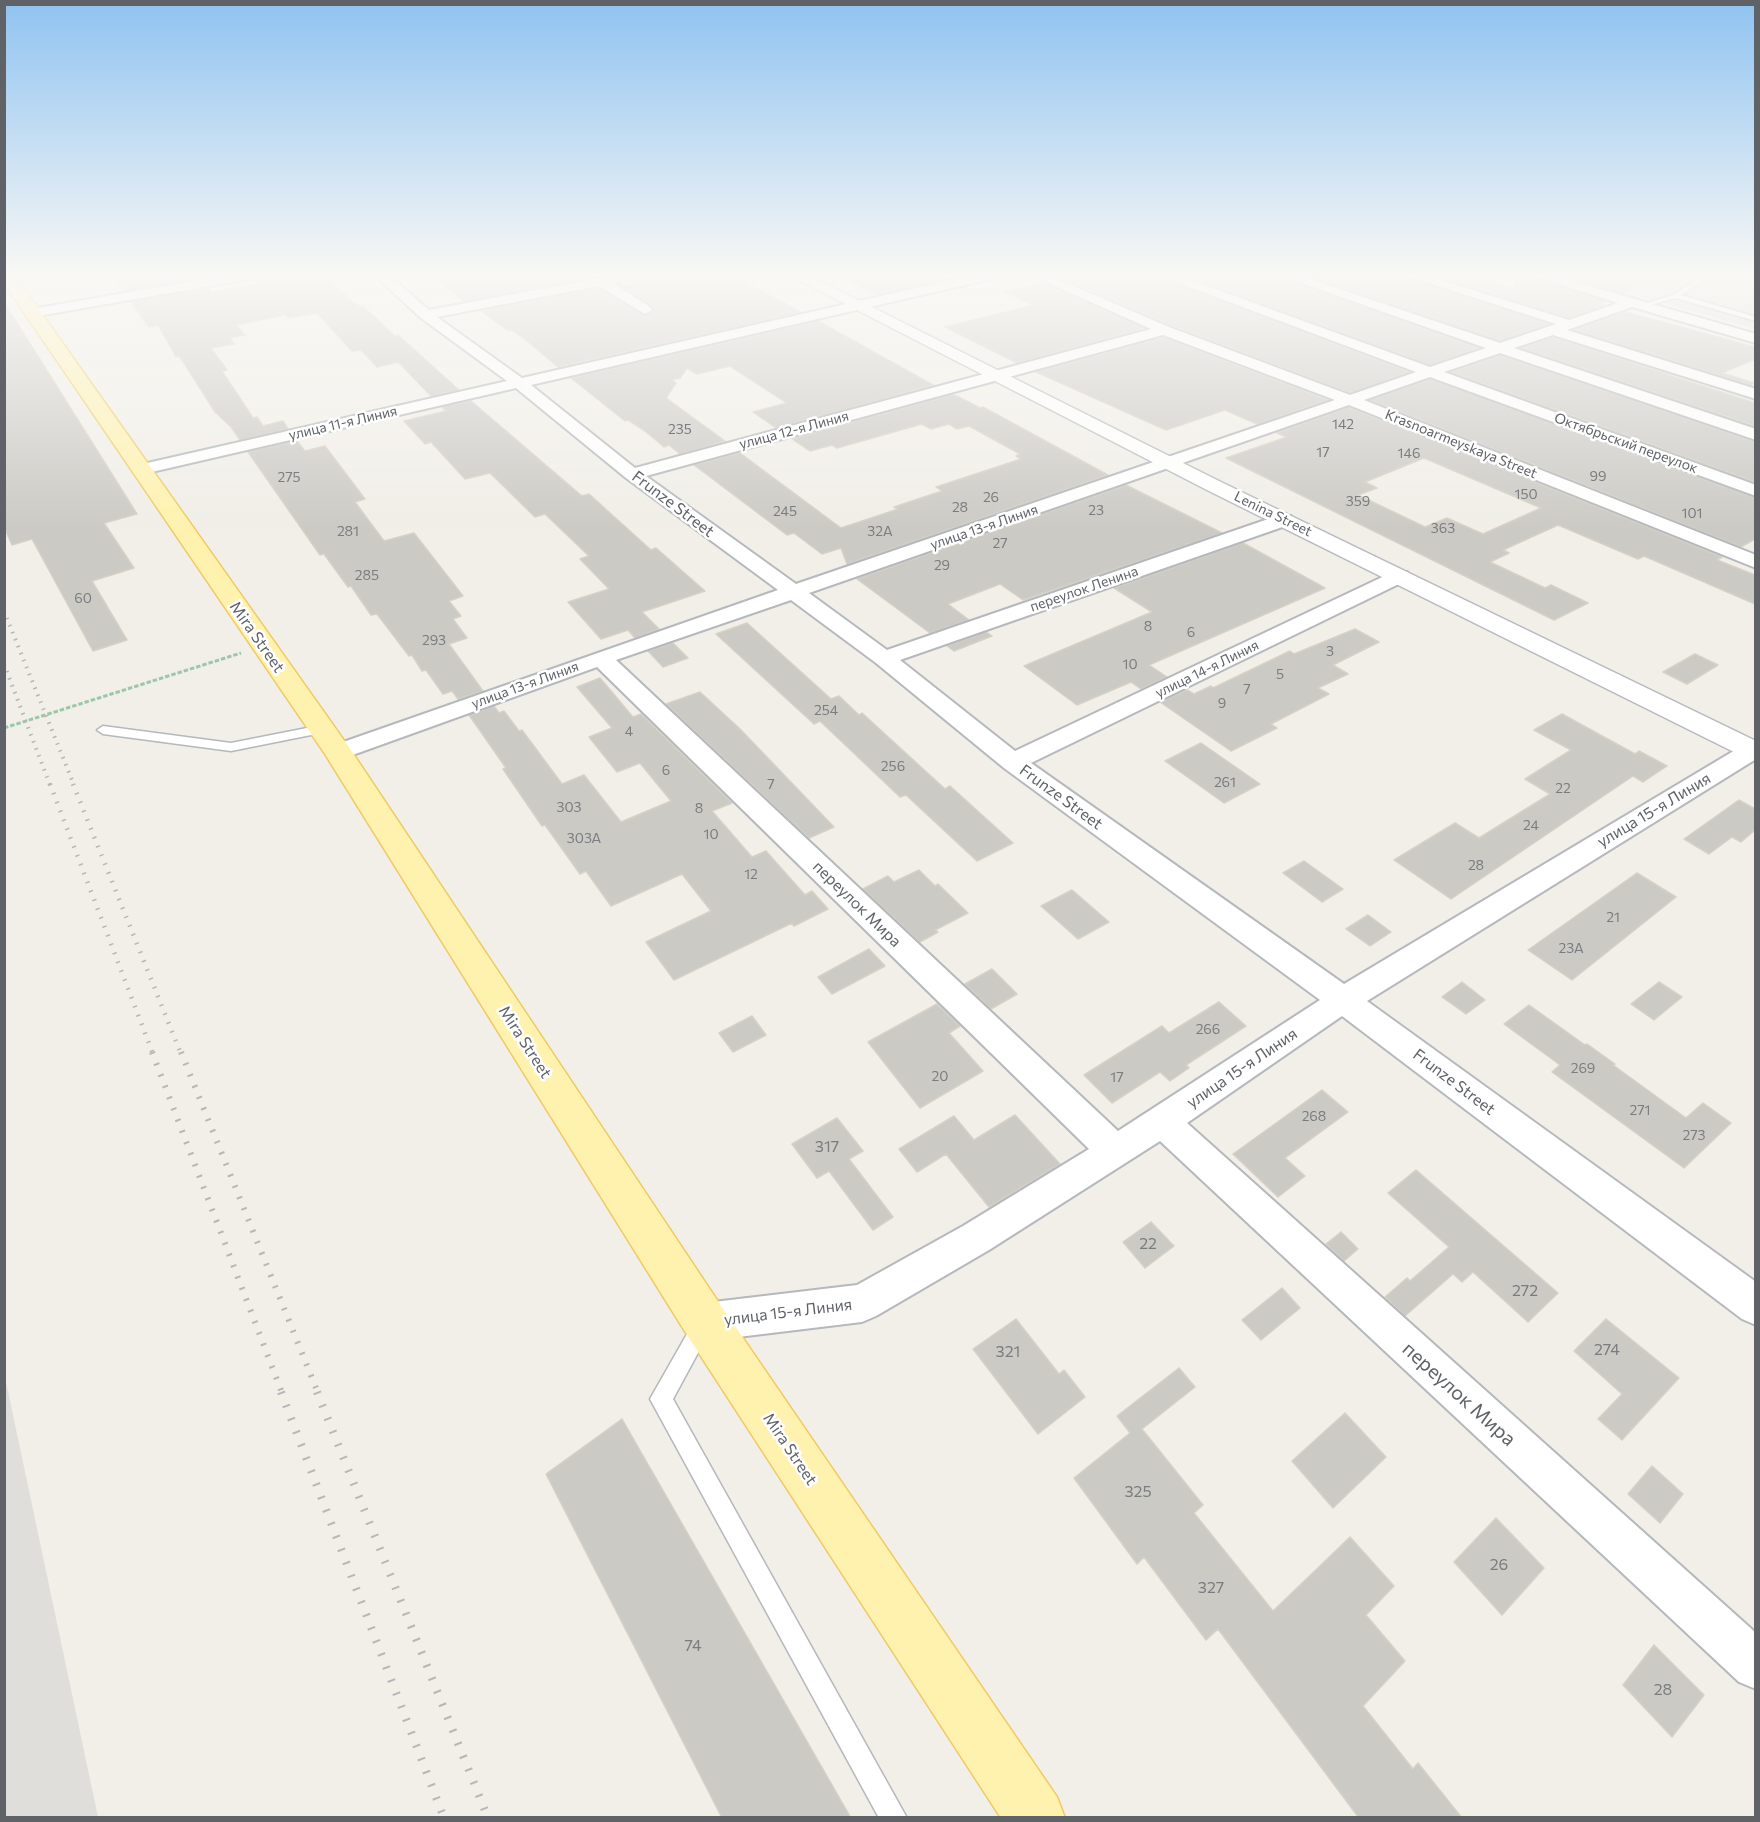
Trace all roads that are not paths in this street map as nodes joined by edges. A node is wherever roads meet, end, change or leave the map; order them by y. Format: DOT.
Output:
graph roads {
  1 [pos="64,358"];
  2 [pos="485,358"];
  3 [pos="629,358"];
  4 [pos="961,358"];
  5 [pos="1058,358"];
  6 [pos="1238,358"];
  7 [pos="1392,358"];
  8 [pos="1471,358"];
  9 [pos="1529,358"];
  10 [pos="1651,358"];
  11 [pos="1431,372"];
  12 [pos="994,375"];
  13 [pos="519,383"];
  14 [pos="1755,394"];
  15 [pos="1349,400"];
  16 [pos="1755,435"];
  17 [pos="1171,463"];
  18 [pos="142,469"];
  19 [pos="632,474"];
  20 [pos="1755,491"];
  21 [pos="1284,520"];
  22 [pos="1755,562"];
  23 [pos="1401,576"];
  24 [pos="792,592"];
  25 [pos="601,658"];
  26 [pos="884,658"];
  27 [pos="104,730"];
  28 [pos="330,740"];
  29 [pos="1754,750"];
  30 [pos="1013,762"];
  31 [pos="1343,1000"];
  32 [pos="1162,1122"];
  33 [pos="1114,1150"];
  34 [pos="1755,1306"];
  35 [pos="705,1322"];
  36 [pos="1755,1665"];
  37 [pos="894,1818"];
  38 [pos="1036,1818"];
  1 -- 18 [label="main road, Mira Street"];
  2 -- 13 [label="street, Frunze Street"];
  3 -- 13 [label="street, улица 11-я Линия"];
  4 -- 12 [label="main road, Lenina Street"];
  5 -- 12 [label="street, улица 12-я Линия"];
  6 -- 15 [label="street, Krasnoarmeyskaya Street"];
  7 -- 11 [label="street, Октябрьский переулок"];
  8 -- 11 [label="street, улица 13-я Линия"];
  9 -- 16 [label="street"];
  10 -- 14 [label="street"];
  11 -- 15 [label="street, улица 13-я Линия"];
  11 -- 20 [label="street, Октябрьский переулок"];
  12 -- 17 [label="main road, Lenina Street"];
  12 -- 19 [label="street, улица 12-я Линия"];
  13 -- 18 [label="street, улица 11-я Линия"];
  13 -- 19 [label="street, Frunze Street"];
  15 -- 17 [label="street, улица 13-я Линия"];
  15 -- 22 [label="street, Krasnoarmeyskaya Street"];
  17 -- 21 [label="main road, Lenina Street"];
  17 -- 24 [label="street, улица 13-я Линия"];
  18 -- 28 [label="main road, Mira Street"];
  19 -- 24 [label="street, Frunze Street"];
  21 -- 23 [label="main road, Lenina Street"];
  21 -- 26 [label="street, переулок Ленина"];
  23 -- 29 [label="main road, Lenina Street"];
  23 -- 30 [label="street, улица 14-я Линия"];
  24 -- 25 [label="street, улица 13-я Линия"];
  24 -- 26 [label="street, Frunze Street"];
  25 -- 28 [label="street, улица 13-я Линия"];
  25 -- 33 [label="street, переулок Мира"];
  26 -- 30 [label="street, Frunze Street"];
  27 -- 28 [label="lane"];
  28 -- 35 [label="main road, Mira Street"];
  29 -- 31 [label="street, улица 15-я Линия"];
  30 -- 31 [label="street, Frunze Street"];
  31 -- 32 [label="street, улица 15-я Линия"];
  31 -- 34 [label="street, Frunze Street"];
  32 -- 33 [label="street, улица 15-я Линия"];
  32 -- 36 [label="street, переулок Мира"];
  33 -- 35 [label="street, улица 15-я Линия"];
  35 -- 37 [label="lane"];
  35 -- 38 [label="main road, Mira Street"];
}
